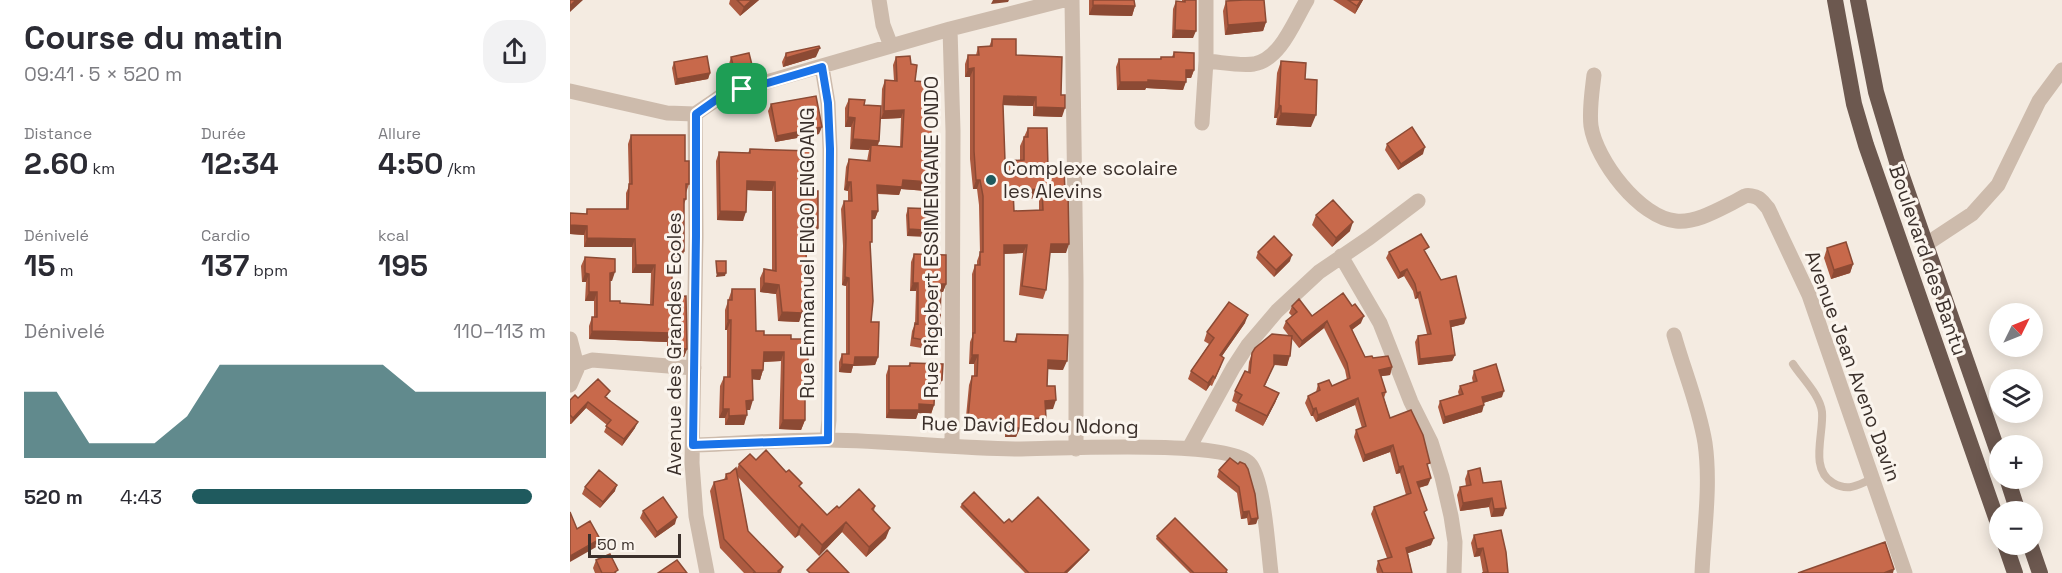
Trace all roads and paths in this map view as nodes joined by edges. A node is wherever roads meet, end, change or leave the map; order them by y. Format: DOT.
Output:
graph roads {
  1 [pos="879,0"];
  2 [pos="1064,0"];
  3 [pos="1072,0"];
  4 [pos="1206,0"];
  5 [pos="1307,0"];
  6 [pos="1835,0"];
  7 [pos="1858,0"];
  8 [pos="950,29"];
  9 [pos="891,46"];
  10 [pos="1206,62"];
  11 [pos="822,67"];
  12 [pos="2062,70"];
  13 [pos="1594,75"];
  14 [pos="570,91"];
  15 [pos="696,114"];
  16 [pos="1202,123"];
  17 [pos="1418,201"];
  18 [pos="1925,245"];
  19 [pos="1341,256"];
  20 [pos="1674,335"];
  21 [pos="570,339"];
  22 [pos="1792,364"];
  23 [pos="578,365"];
  24 [pos="694,368"];
  25 [pos="570,385"];
  26 [pos="1992,435"];
  27 [pos="828,440"];
  28 [pos="693,445"];
  29 [pos="952,446"];
  30 [pos="1189,448"];
  31 [pos="1076,449"];
  32 [pos="1872,479"];
  33 [pos="1990,501"];
  34 [pos="2009,555"];
  35 [pos="2034,555"];
  36 [pos="707,573"];
  37 [pos="1271,573"];
  38 [pos="1454,573"];
  39 [pos="1702,573"];
  40 [pos="1905,573"];
  41 [pos="2015,573"];
  42 [pos="2040,573"];
  1 -- 9 [label="street"];
  2 -- 8 [label="street"];
  3 -- 31 [label="street"];
  4 -- 10 [label="street"];
  5 -- 10 [label="street"];
  6 -- 33 [label="highway, Boulevard des Bantu"];
  7 -- 18 [label="highway, Boulevard des Bantu"];
  8 -- 9 [label="street"];
  8 -- 29 [label="street, Rue Rigobert ESSIMENGANE ONDO"];
  9 -- 11 [label="street"];
  10 -- 16 [label="street"];
  11 -- 15 [label="street"];
  11 -- 27 [label="street, Rue Emmanuel ENGO ENGOANG"];
  12 -- 18 [label="street"];
  13 -- 32 [label="street, Avenue Jean Aveno Davin"];
  14 -- 15 [label="street"];
  15 -- 24 [label="street, Avenue des Grandes Ecoles"];
  17 -- 19 [label="street"];
  18 -- 26 [label="highway, Boulevard des Bantu"];
  19 -- 30 [label="street"];
  19 -- 38 [label="street"];
  20 -- 39 [label="street"];
  21 -- 23 [label="street"];
  22 -- 32 [label="lane"];
  23 -- 24 [label="street"];
  23 -- 25 [label="street"];
  24 -- 28 [label="street, Avenue des Grandes Ecoles"];
  27 -- 28 [label="street, Rue David Edou Ndong"];
  27 -- 29 [label="street, Rue David Edou Ndong"];
  28 -- 36 [label="street, Avenue des Grandes Ecoles"];
  29 -- 31 [label="street, Rue David Edou Ndong"];
  30 -- 31 [label="street, Rue David Edou Ndong"];
  30 -- 37 [label="street, Rue David Edou Ndong"];
  32 -- 40 [label="street, Avenue Jean Aveno Davin"];
  34 -- 41 [label="highway"];
  35 -- 42 [label="highway"];
}
